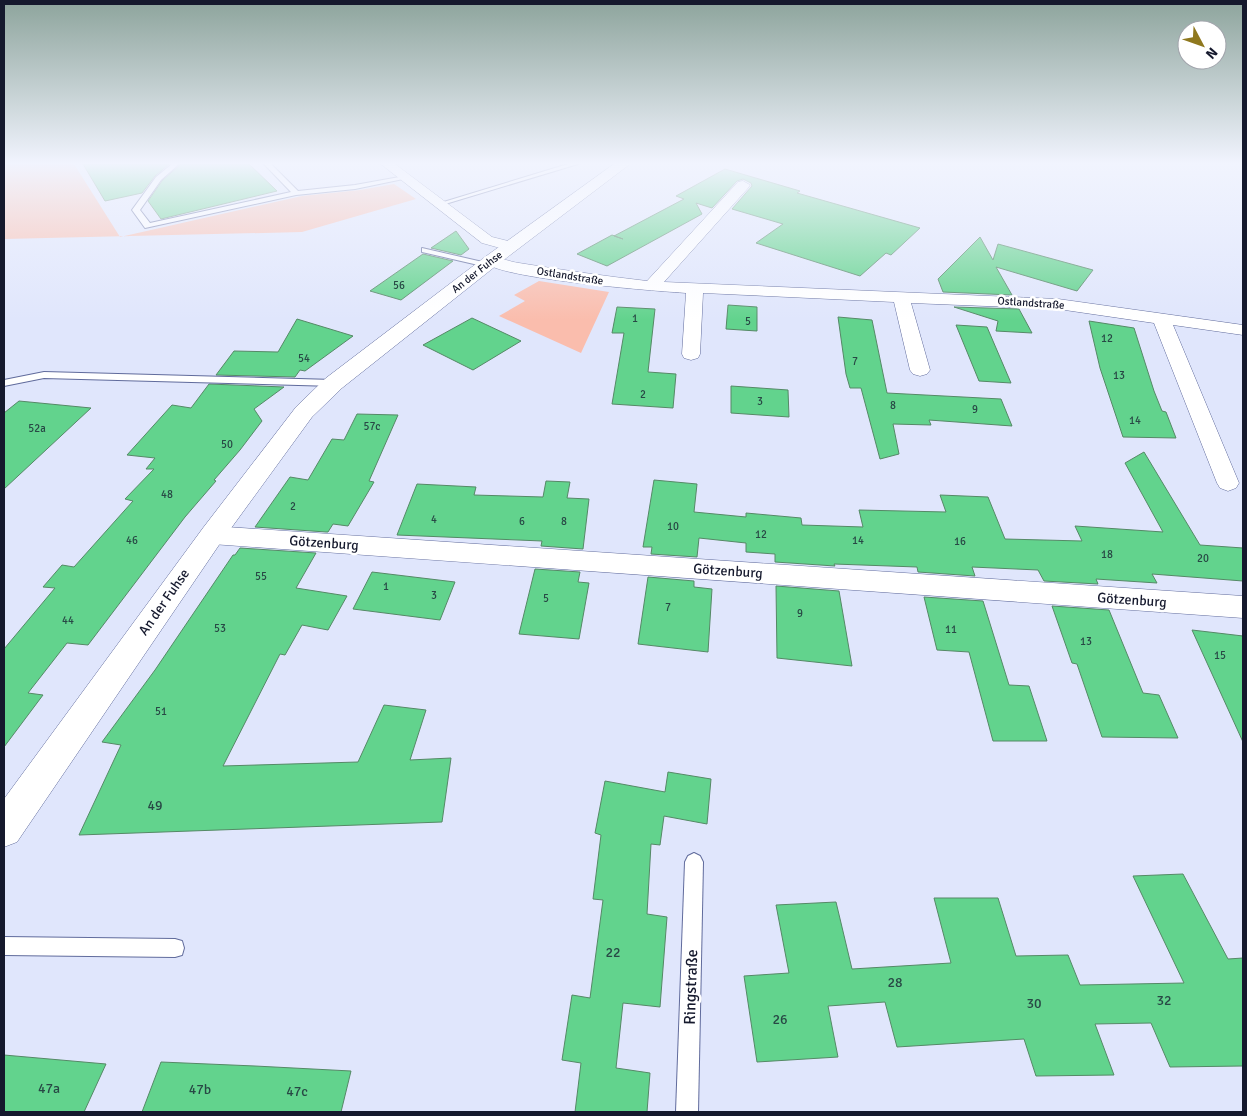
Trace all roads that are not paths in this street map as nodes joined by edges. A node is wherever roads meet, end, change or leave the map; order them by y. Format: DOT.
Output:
graph roads {
  1 [pos="141,216"];
  2 [pos="192,216"];
  3 [pos="456,216"];
  4 [pos="552,216"];
  5 [pos="715,216"];
  6 [pos="424,250"];
  7 [pos="496,257"];
  8 [pos="651,286"];
  9 [pos="695,287"];
  10 [pos="901,296"];
  11 [pos="1161,318"];
  12 [pos="1243,330"];
  13 [pos="690,354"];
  14 [pos="920,370"];
  15 [pos="4,383"];
  16 [pos="334,383"];
  17 [pos="1228,483"];
  18 [pos="212,535"];
  19 [pos="1243,608"];
  20 [pos="4,829"];
  21 [pos="694,862"];
  22 [pos="4,946"];
  23 [pos="175,948"];
  24 [pos="687,1112"];
  1 -- 2 [label="lane"];
  3 -- 7 [label="street, Ostlandstraße"];
  4 -- 7 [label="street, An der Fuhse"];
  5 -- 8 [label="street"];
  6 -- 7 [label="lane"];
  7 -- 8 [label="street, Ostlandstraße"];
  7 -- 16 [label="street, An der Fuhse"];
  8 -- 9 [label="street, Ostlandstraße"];
  9 -- 10 [label="street, Ostlandstraße"];
  9 -- 13 [label="street"];
  10 -- 11 [label="street, Ostlandstraße"];
  10 -- 14 [label="street"];
  11 -- 12 [label="street, Ostlandstraße"];
  11 -- 17 [label="street"];
  15 -- 16 [label="lane"];
  16 -- 18 [label="street, An der Fuhse"];
  18 -- 19 [label="street, Götzenburg"];
  18 -- 20 [label="street, An der Fuhse"];
  21 -- 24 [label="lane, Ringstraße"];
  22 -- 23 [label="lane"];
}
